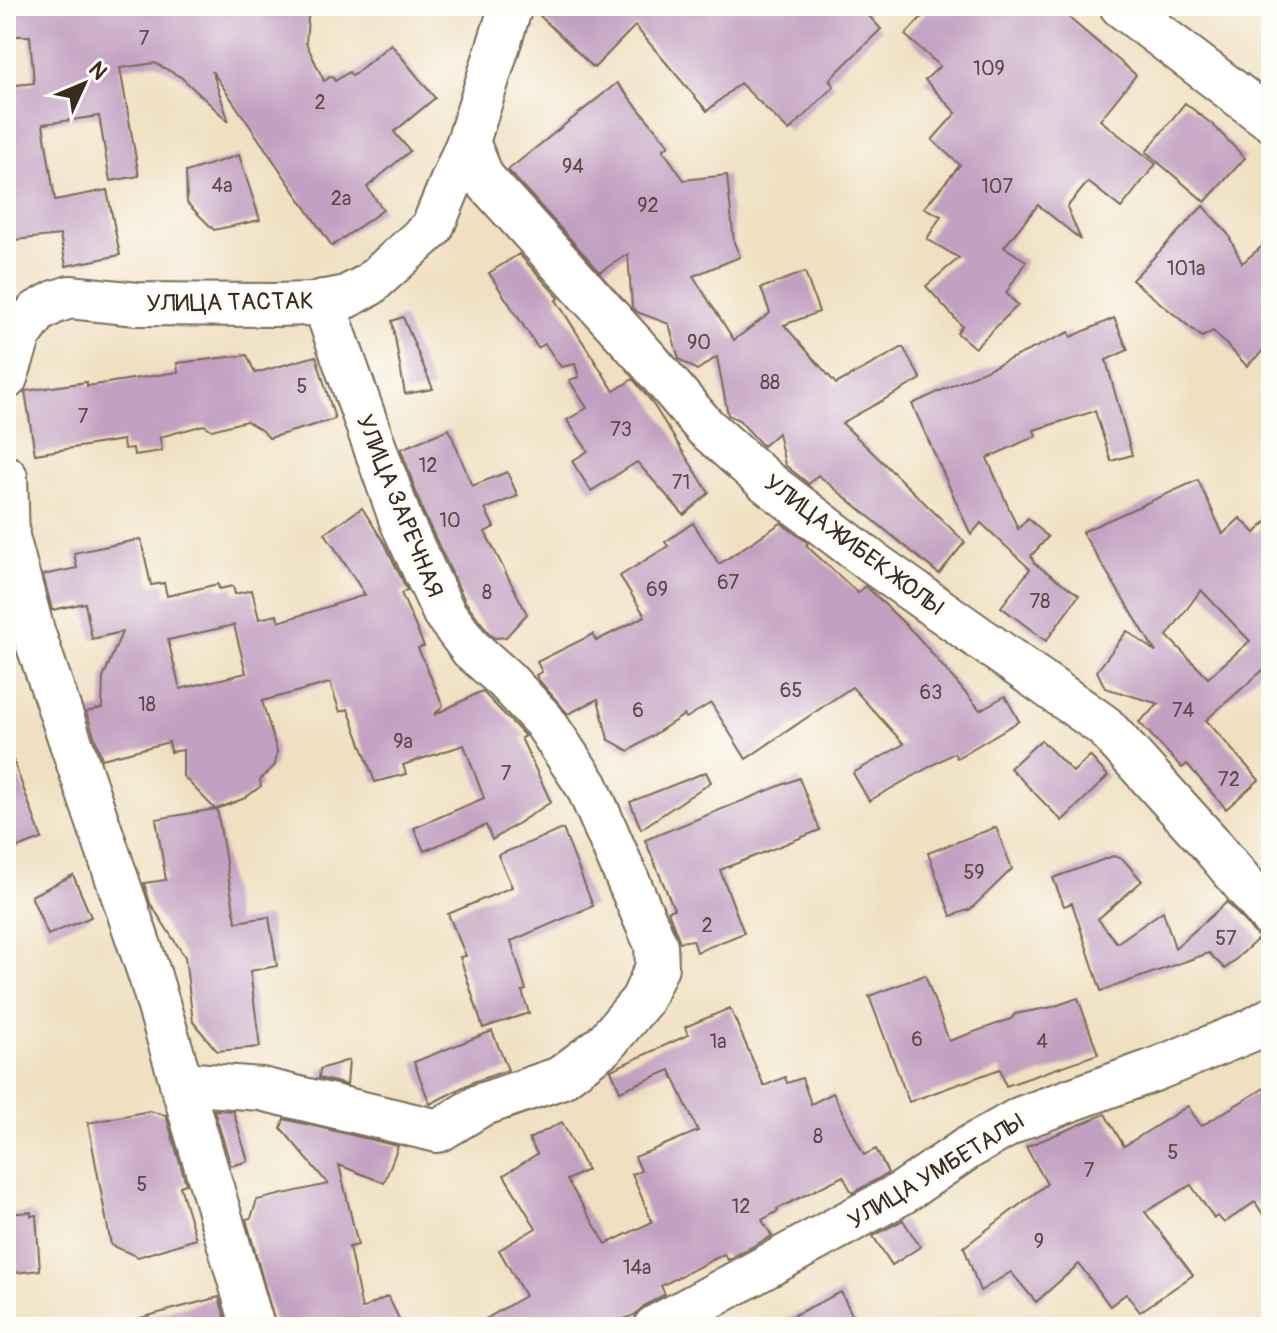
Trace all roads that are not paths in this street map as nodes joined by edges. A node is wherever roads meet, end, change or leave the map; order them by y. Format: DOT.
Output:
graph roads {
  1 [pos="511,6"];
  2 [pos="1121,6"];
  3 [pos="1271,120"];
  4 [pos="468,142"];
  5 [pos="323,301"];
  6 [pos="6,378"];
  7 [pos="6,477"];
  8 [pos="7,538"];
  9 [pos="1271,917"];
  10 [pos="1271,1019"];
  11 [pos="181,1083"];
  12 [pos="724,1311"];
  13 [pos="253,1327"];
  14 [pos="655,1327"];
  1 -- 4 [label="street, УЛИЦА ТАСТАК"];
  2 -- 3 [label="street"];
  4 -- 5 [label="street, УЛИЦА ТАСТАК"];
  4 -- 9 [label="street, УЛИЦА ЖИБЕК ЖОЛЫ"];
  5 -- 6 [label="street, УЛИЦА ТАСТАК"];
  5 -- 11 [label="street, УЛИЦА ЗАРЕЧНАЯ"];
  7 -- 8 [label="street"];
  8 -- 11 [label="street"];
  10 -- 12 [label="street, УЛИЦА УМБЕТАЛЫ"];
  11 -- 13 [label="street"];
  12 -- 14 [label="street, УЛИЦА УМБЕТАЛЫ"];
}
